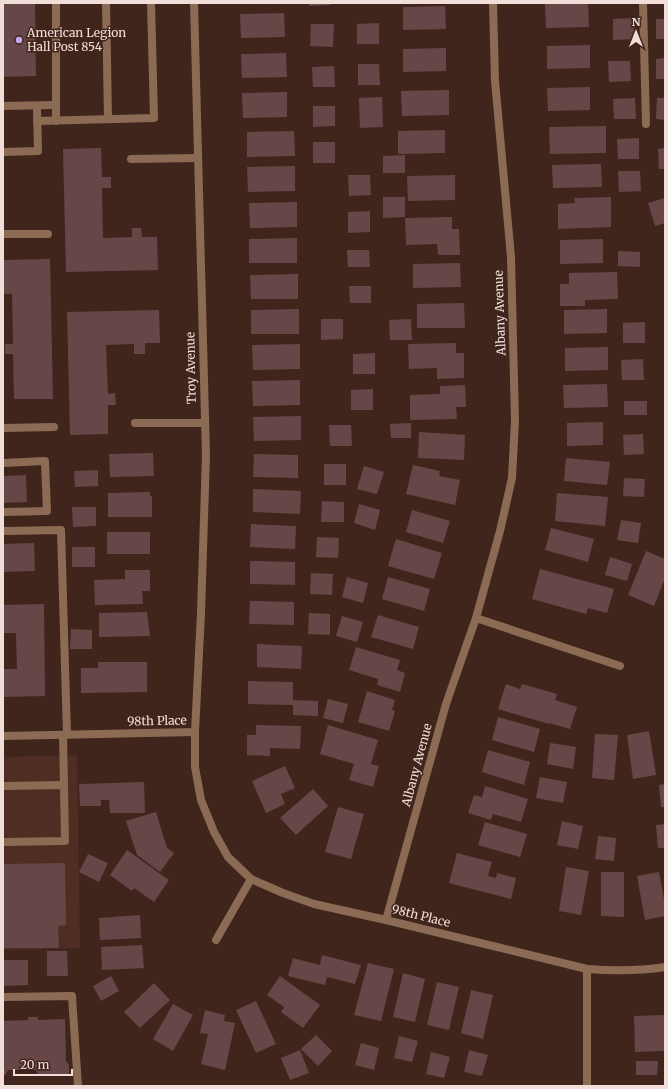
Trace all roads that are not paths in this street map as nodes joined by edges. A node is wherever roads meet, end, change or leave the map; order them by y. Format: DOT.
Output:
graph roads {
  1 [pos="56,3"];
  2 [pos="106,3"];
  3 [pos="151,3"];
  4 [pos="194,3"];
  5 [pos="493,3"];
  6 [pos="643,3"];
  7 [pos="56,105"];
  8 [pos="3,106"];
  9 [pos="37,106"];
  10 [pos="108,120"];
  11 [pos="38,121"];
  12 [pos="56,121"];
  13 [pos="646,124"];
  14 [pos="3,152"];
  15 [pos="198,158"];
  16 [pos="131,159"];
  17 [pos="3,234"];
  18 [pos="48,234"];
  19 [pos="135,423"];
  20 [pos="205,423"];
  21 [pos="54,427"];
  22 [pos="3,428"];
  23 [pos="3,463"];
  24 [pos="3,512"];
  25 [pos="3,531"];
  26 [pos="476,618"];
  27 [pos="620,666"];
  28 [pos="195,732"];
  29 [pos="65,734"];
  30 [pos="3,736"];
  31 [pos="64,785"];
  32 [pos="3,786"];
  33 [pos="3,842"];
  34 [pos="251,879"];
  35 [pos="386,920"];
  36 [pos="216,940"];
  37 [pos="665,967"];
  38 [pos="587,969"];
  39 [pos="3,997"];
  40 [pos="78,1086"];
  41 [pos="587,1086"];
  1 -- 7 [label="street"];
  2 -- 10 [label="street"];
  3 -- 10 [label="street"];
  4 -- 15 [label="street, Troy Avenue"];
  5 -- 26 [label="street, Albany Avenue"];
  6 -- 13 [label="street"];
  7 -- 9 [label="street"];
  7 -- 12 [label="street"];
  8 -- 9 [label="street"];
  9 -- 11 [label="street"];
  10 -- 12 [label="street"];
  11 -- 12 [label="street"];
  11 -- 14 [label="street"];
  15 -- 16 [label="street"];
  15 -- 20 [label="street, Troy Avenue"];
  17 -- 18 [label="street"];
  19 -- 20 [label="street"];
  20 -- 28 [label="street, Troy Avenue"];
  21 -- 22 [label="street"];
  23 -- 24 [label="street"];
  25 -- 29 [label="street"];
  26 -- 27 [label="street"];
  26 -- 35 [label="street, Albany Avenue"];
  28 -- 29 [label="street, 98th Place"];
  28 -- 34 [label="street, 98th Place"];
  29 -- 30 [label="street, 98th Place"];
  29 -- 31 [label="street"];
  31 -- 32 [label="street"];
  31 -- 33 [label="street"];
  34 -- 35 [label="street, 98th Place"];
  34 -- 36 [label="street"];
  35 -- 38 [label="street, 98th Place"];
  37 -- 38 [label="street, 98th Place"];
  38 -- 41 [label="street"];
  39 -- 40 [label="street"];
}
